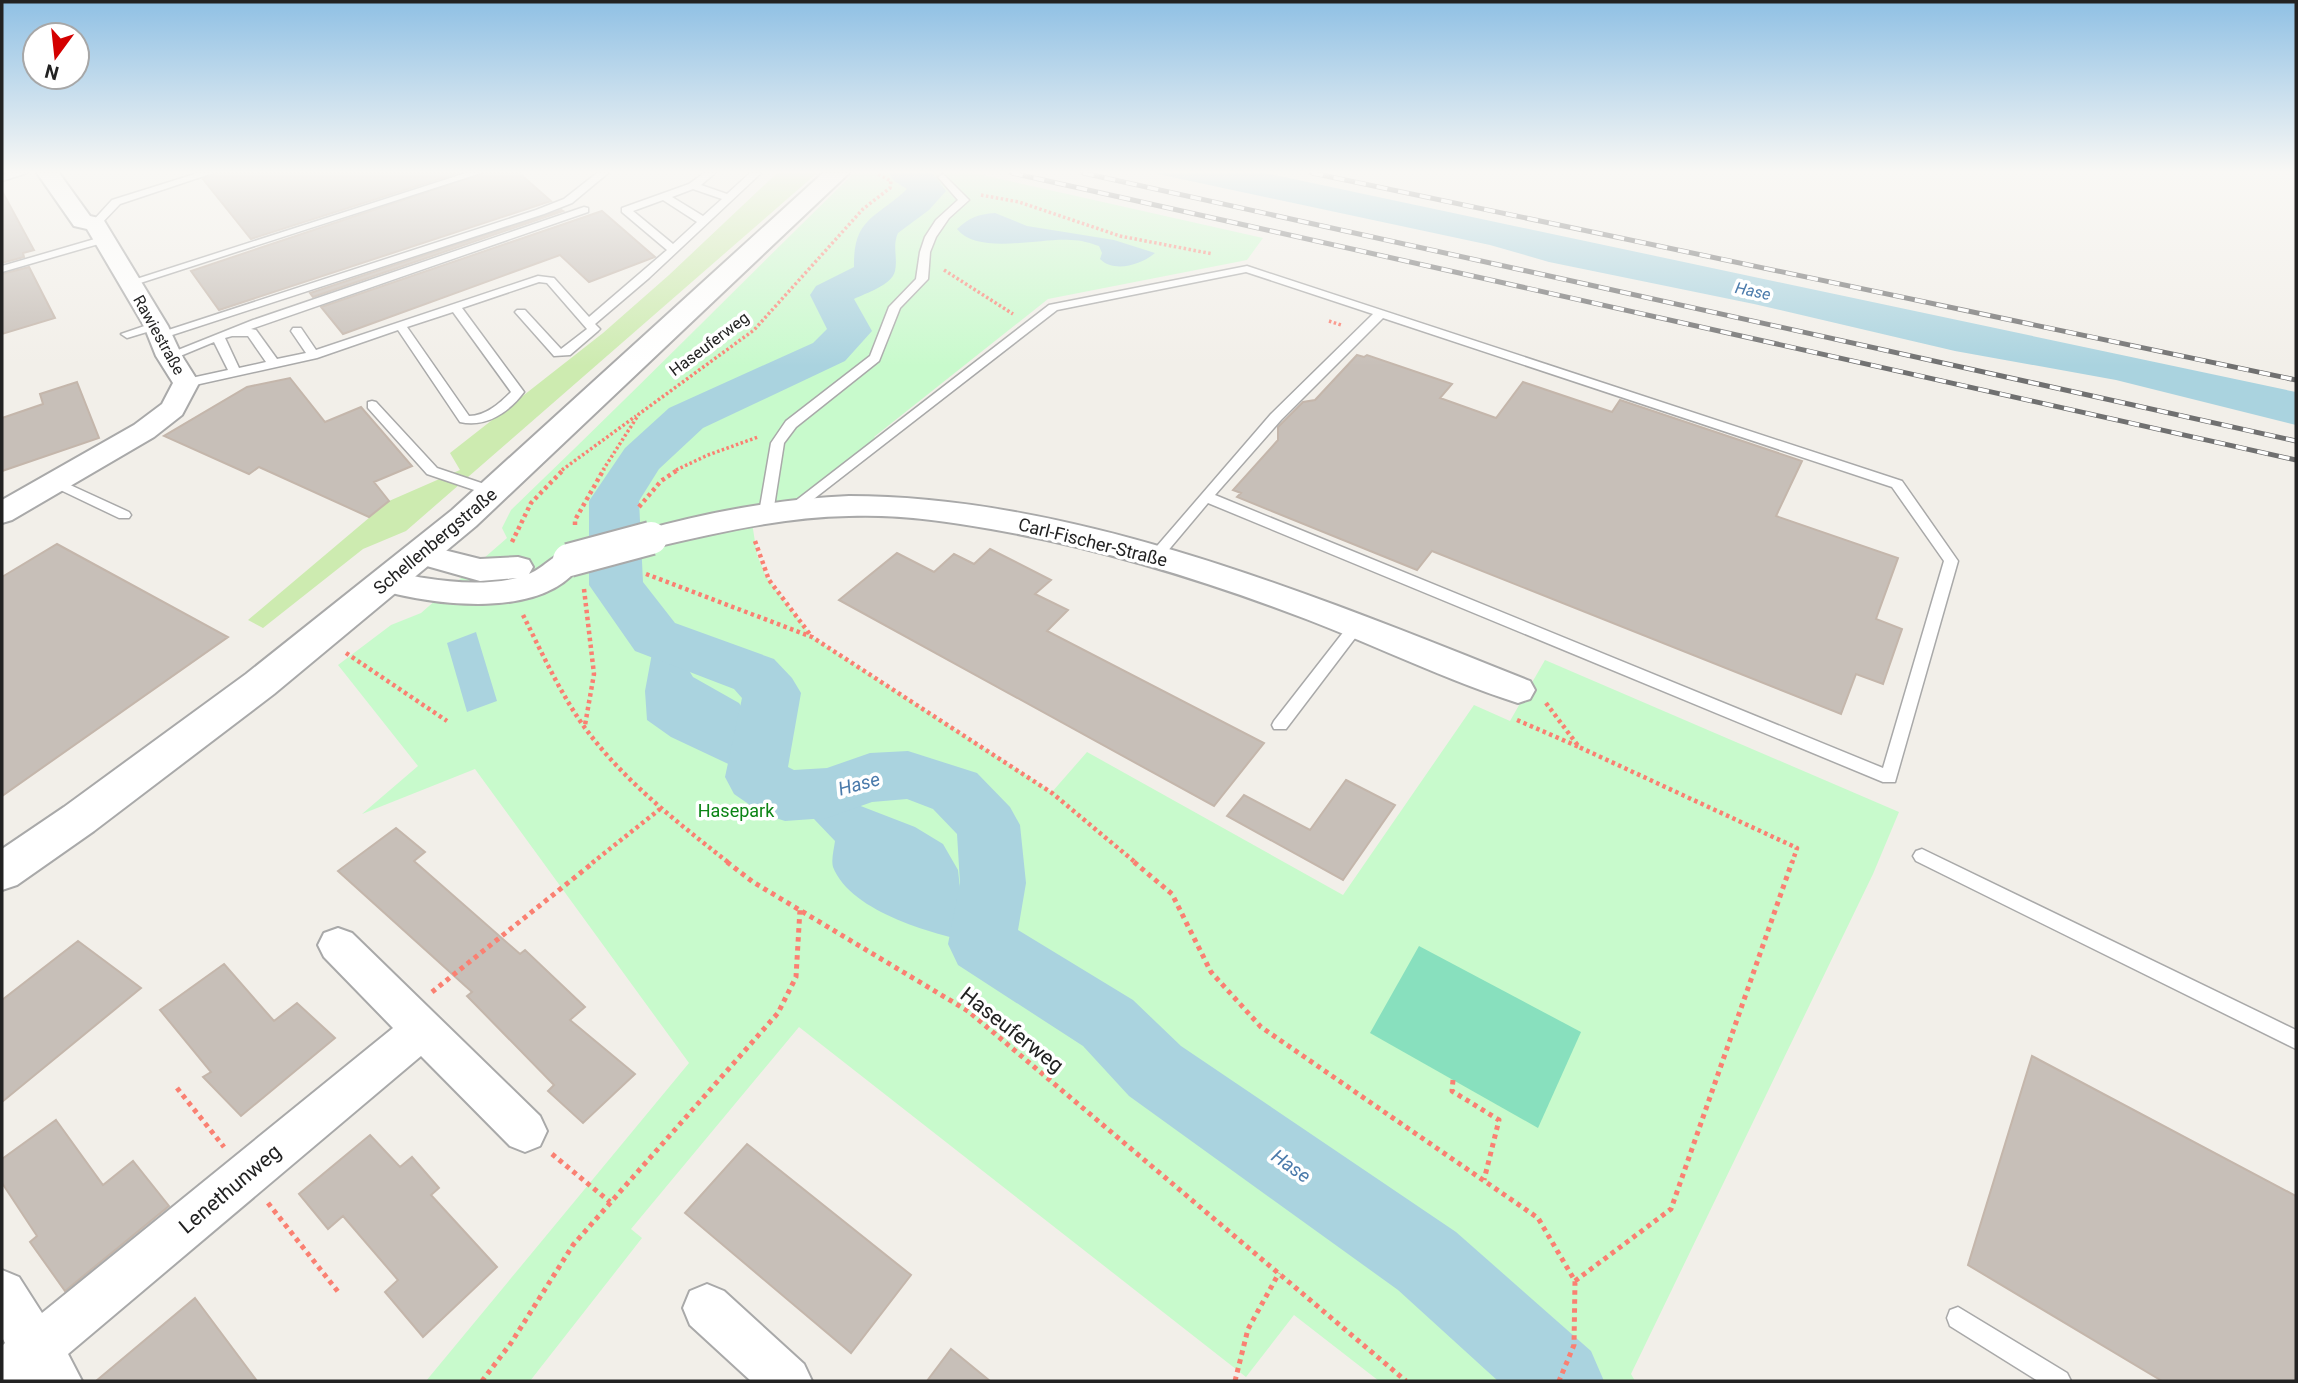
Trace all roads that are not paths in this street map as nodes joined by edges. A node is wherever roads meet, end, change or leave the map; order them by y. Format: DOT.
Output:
graph roads {
  1 [pos="85,238"];
  2 [pos="103,238"];
  3 [pos="273,238"];
  4 [pos="464,238"];
  5 [pos="504,238"];
  6 [pos="658,238"];
  7 [pos="686,238"];
  8 [pos="768,238"];
  9 [pos="933,238"];
  10 [pos="673,250"];
  11 [pos="2,269"];
  12 [pos="130,283"];
  13 [pos="455,307"];
  14 [pos="521,312"];
  15 [pos="1381,313"];
  16 [pos="589,323"];
  17 [pos="400,325"];
  18 [pos="297,331"];
  19 [pos="236,332"];
  20 [pos="127,334"];
  21 [pos="218,337"];
  22 [pos="161,339"];
  23 [pos="313,355"];
  24 [pos="274,364"];
  25 [pos="236,373"];
  26 [pos="186,383"];
  27 [pos="372,405"];
  28 [pos="55,482"];
  29 [pos="494,492"];
  30 [pos="1206,497"];
  31 [pos="2,513"];
  32 [pos="770,513"];
  33 [pos="124,515"];
  34 [pos="420,554"];
  35 [pos="1156,556"];
  36 [pos="569,561"];
  37 [pos="387,581"];
  38 [pos="1357,625"];
  39 [pos="1511,703"];
  40 [pos="1280,725"];
  41 [pos="1922,856"];
  42 [pos="2,872"];
  43 [pos="338,944"];
  44 [pos="415,1020"];
  45 [pos="2296,1040"];
  46 [pos="525,1130"];
  47 [pos="2,1294"];
  48 [pos="707,1308"];
  49 [pos="1958,1318"];
  50 [pos="32,1369"];
  51 [pos="787,1381"];
  52 [pos="2059,1381"];
  1 -- 11 [label="lane"];
  2 -- 12 [label="street, Rawiestraße"];
  3 -- 12 [label="lane"];
  4 -- 22 [label="lane"];
  5 -- 19 [label="lane"];
  6 -- 10 [label="lane"];
  7 -- 10 [label="lane"];
  8 -- 29 [label="street, Schellenbergstraße"];
  9 -- 32 [label="lane"];
  10 -- 16 [label="lane"];
  12 -- 22 [label="street, Rawiestraße"];
  13 -- 16 [label="lane"];
  13 -- 17 [label="lane"];
  13 -- 17 [label="lane"];
  14 -- 16 [label="lane"];
  15 -- 30 [label="lane"];
  15 -- 30 [label="lane"];
  15 -- 32 [label="lane"];
  17 -- 23 [label="lane"];
  18 -- 23 [label="lane"];
  19 -- 21 [label="lane"];
  19 -- 24 [label="lane"];
  20 -- 22 [label="lane"];
  21 -- 22 [label="lane"];
  21 -- 25 [label="lane"];
  22 -- 26 [label="street, Rawiestraße"];
  23 -- 24 [label="lane"];
  24 -- 25 [label="lane"];
  25 -- 26 [label="lane"];
  26 -- 28 [label="street, Rawiestraße"];
  27 -- 29 [label="lane"];
  28 -- 31 [label="street, Rawiestraße"];
  28 -- 33 [label="lane"];
  29 -- 34 [label="street, Schellenbergstraße"];
  30 -- 35 [label="lane"];
  32 -- 35 [label="street, Carl-Fischer-Straße"];
  32 -- 36 [label="street, Carl-Fischer-Straße, bridge"];
  34 -- 36 [label="street, Carl-Fischer-Straße"];
  34 -- 37 [label="street, Schellenbergstraße"];
  35 -- 38 [label="street, Carl-Fischer-Straße"];
  36 -- 37 [label="street, Carl-Fischer-Straße"];
  37 -- 42 [label="street, Schellenbergstraße"];
  38 -- 39 [label="street, Carl-Fischer-Straße"];
  38 -- 40 [label="lane"];
  41 -- 45 [label="lane"];
  43 -- 44 [label="street"];
  44 -- 46 [label="street"];
  44 -- 50 [label="street, Lenethunweg"];
  47 -- 50 [label="street, Lenethunweg"];
  48 -- 51 [label="street"];
  49 -- 52 [label="lane"];
}
